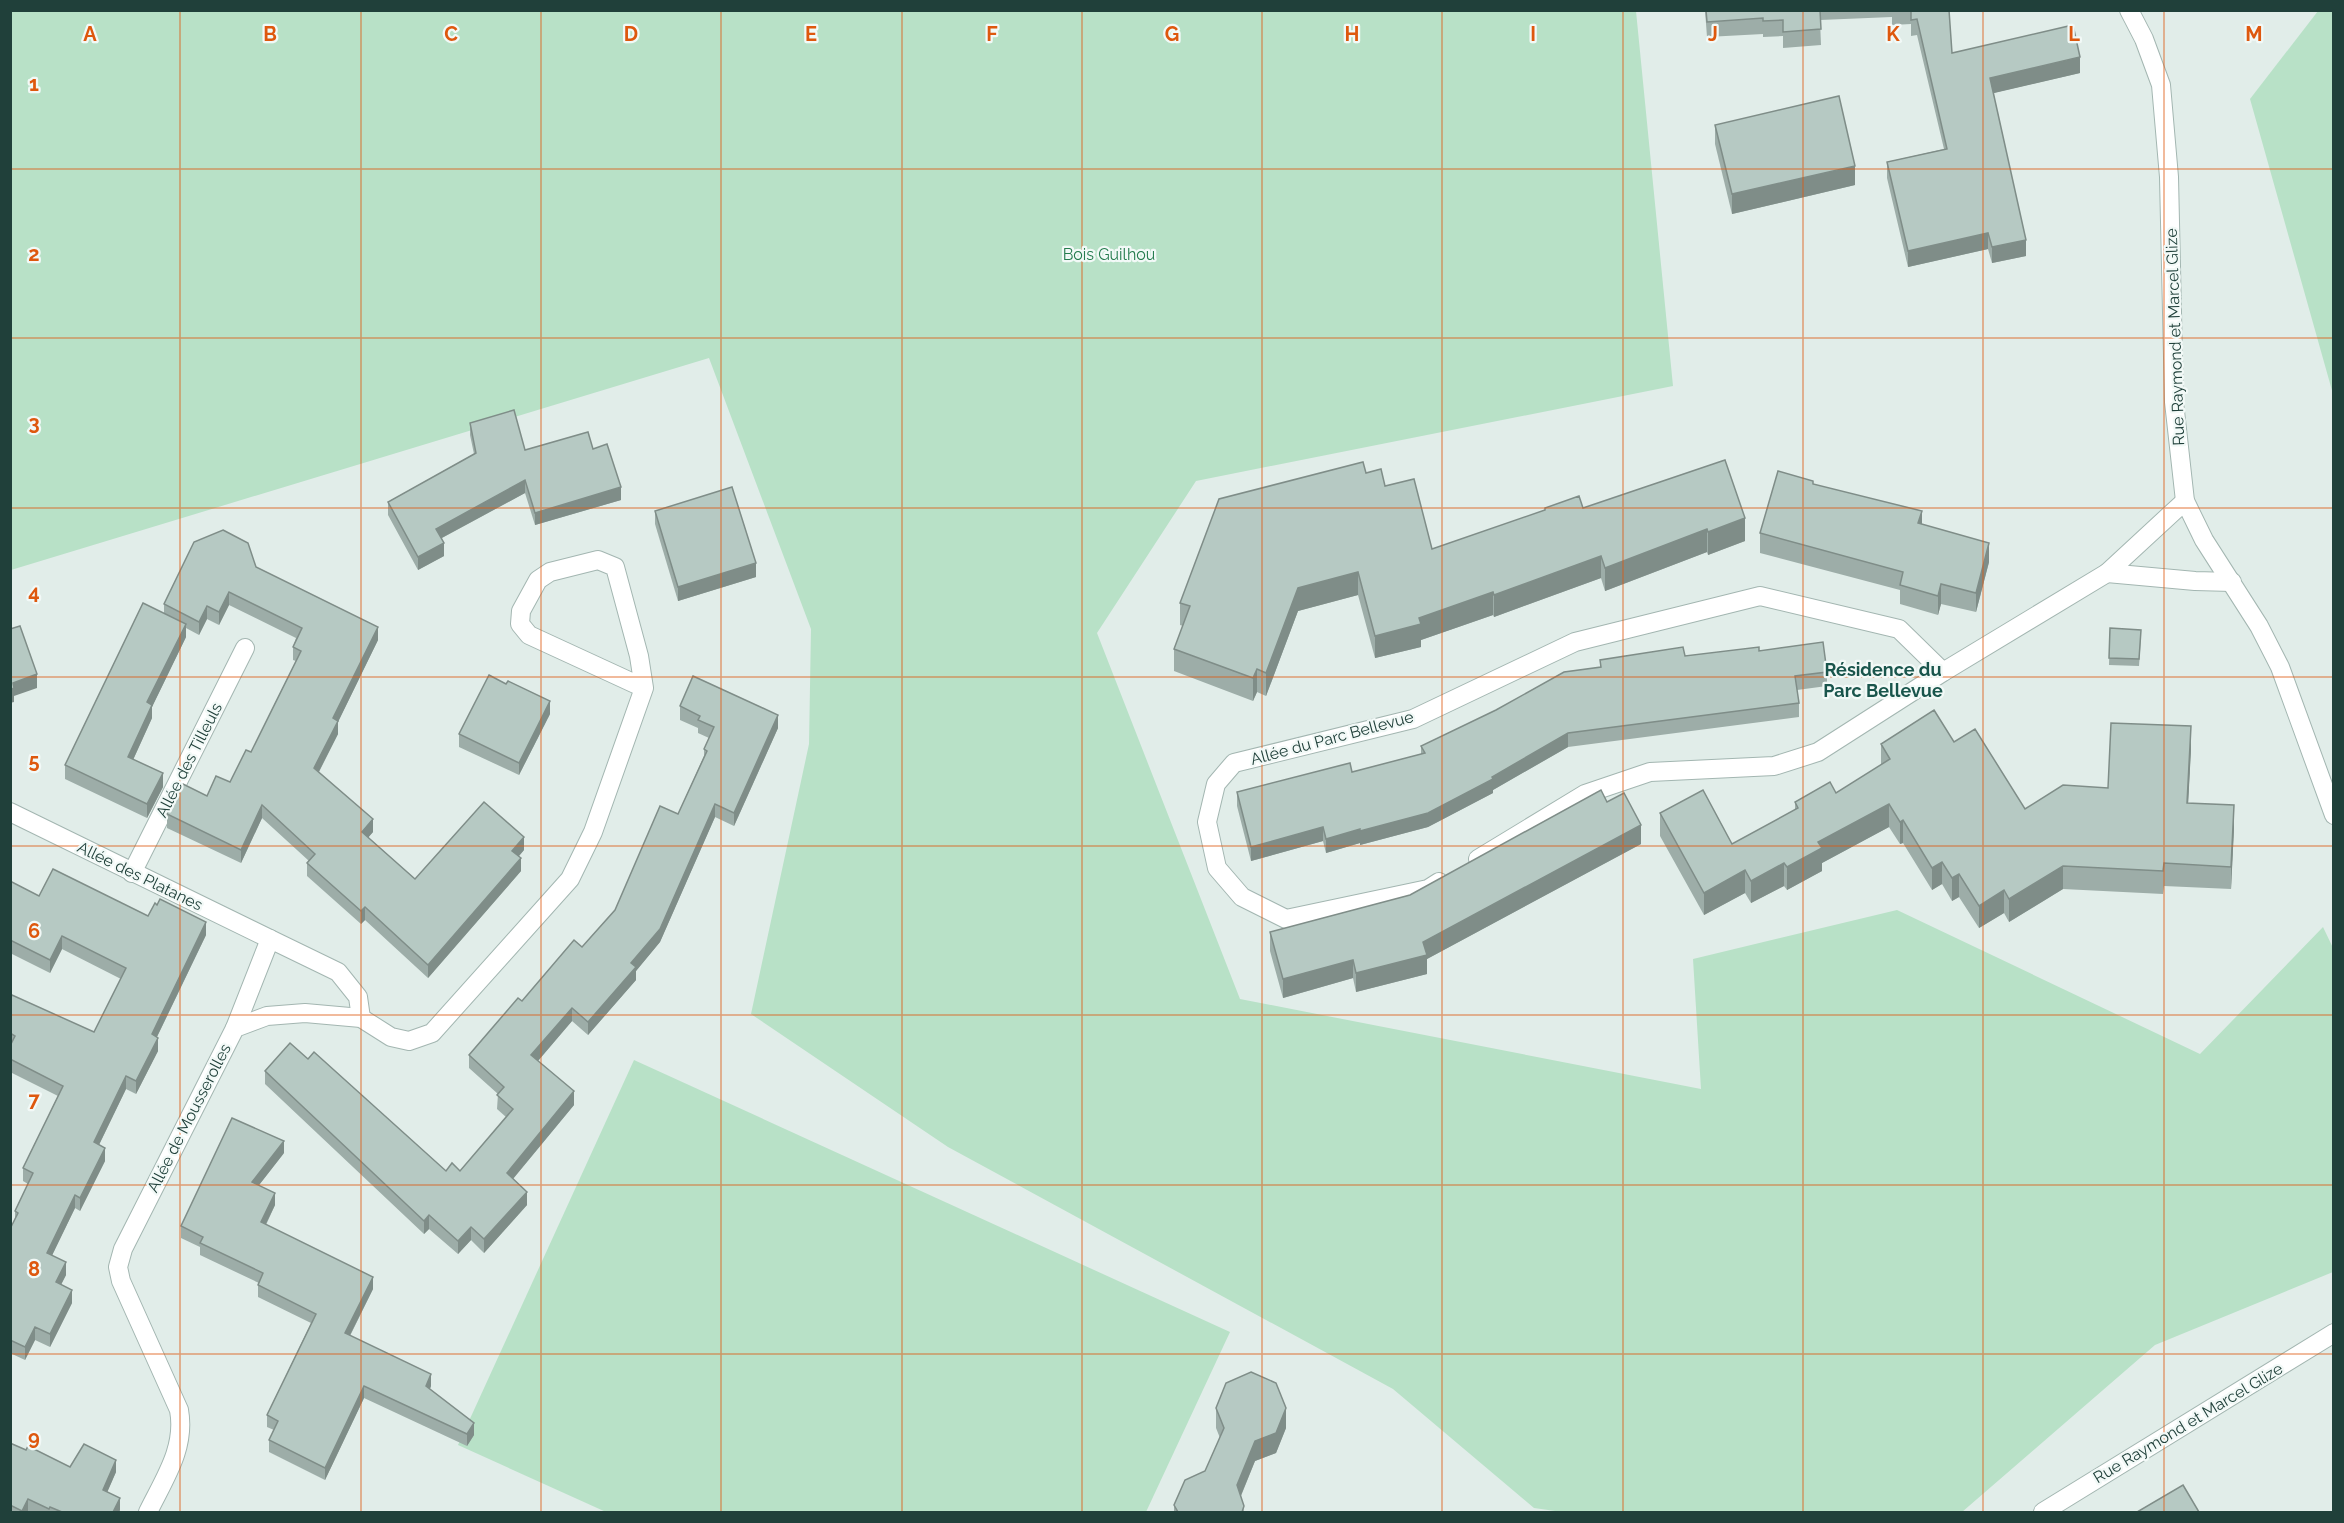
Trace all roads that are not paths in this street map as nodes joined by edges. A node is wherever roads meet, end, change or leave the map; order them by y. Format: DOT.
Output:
graph roads {
  1 [pos="2129,10"];
  2 [pos="2185,501"];
  3 [pos="2107,573"];
  4 [pos="2232,582"];
  5 [pos="245,648"];
  6 [pos="1943,672"];
  7 [pos="644,688"];
  8 [pos="10,812"];
  9 [pos="2334,815"];
  10 [pos="132,873"];
  11 [pos="270,939"];
  12 [pos="361,1018"];
  13 [pos="236,1028"];
  14 [pos="2334,1333"];
  15 [pos="148,1512"];
  16 [pos="2043,1512"];
  1 -- 2 [label="street, Rue Raymond et Marcel Glize"];
  2 -- 3 [label="street, Allée du Parc Bellevue"];
  2 -- 4 [label="street, Rue Raymond et Marcel Glize"];
  3 -- 4 [label="street"];
  3 -- 6 [label="street, Allée du Parc Bellevue"];
  4 -- 9 [label="street, Rue Raymond et Marcel Glize"];
  5 -- 10 [label="street, Allée des Tilleuls"];
  6 -- 6 [label="street, Allée du Parc Bellevue"];
  7 -- 7 [label="street, Allée de Mousserolles"];
  7 -- 12 [label="street, Allée de Mousserolles"];
  8 -- 10 [label="street, Allée des Platanes"];
  10 -- 11 [label="street, Allée des Platanes"];
  11 -- 12 [label="street, Allée des Platanes"];
  11 -- 13 [label="street"];
  12 -- 13 [label="street, Allée de Mousserolles"];
  13 -- 15 [label="street, Allée de Mousserolles"];
  14 -- 16 [label="street, Rue Raymond et Marcel Glize"];
}
